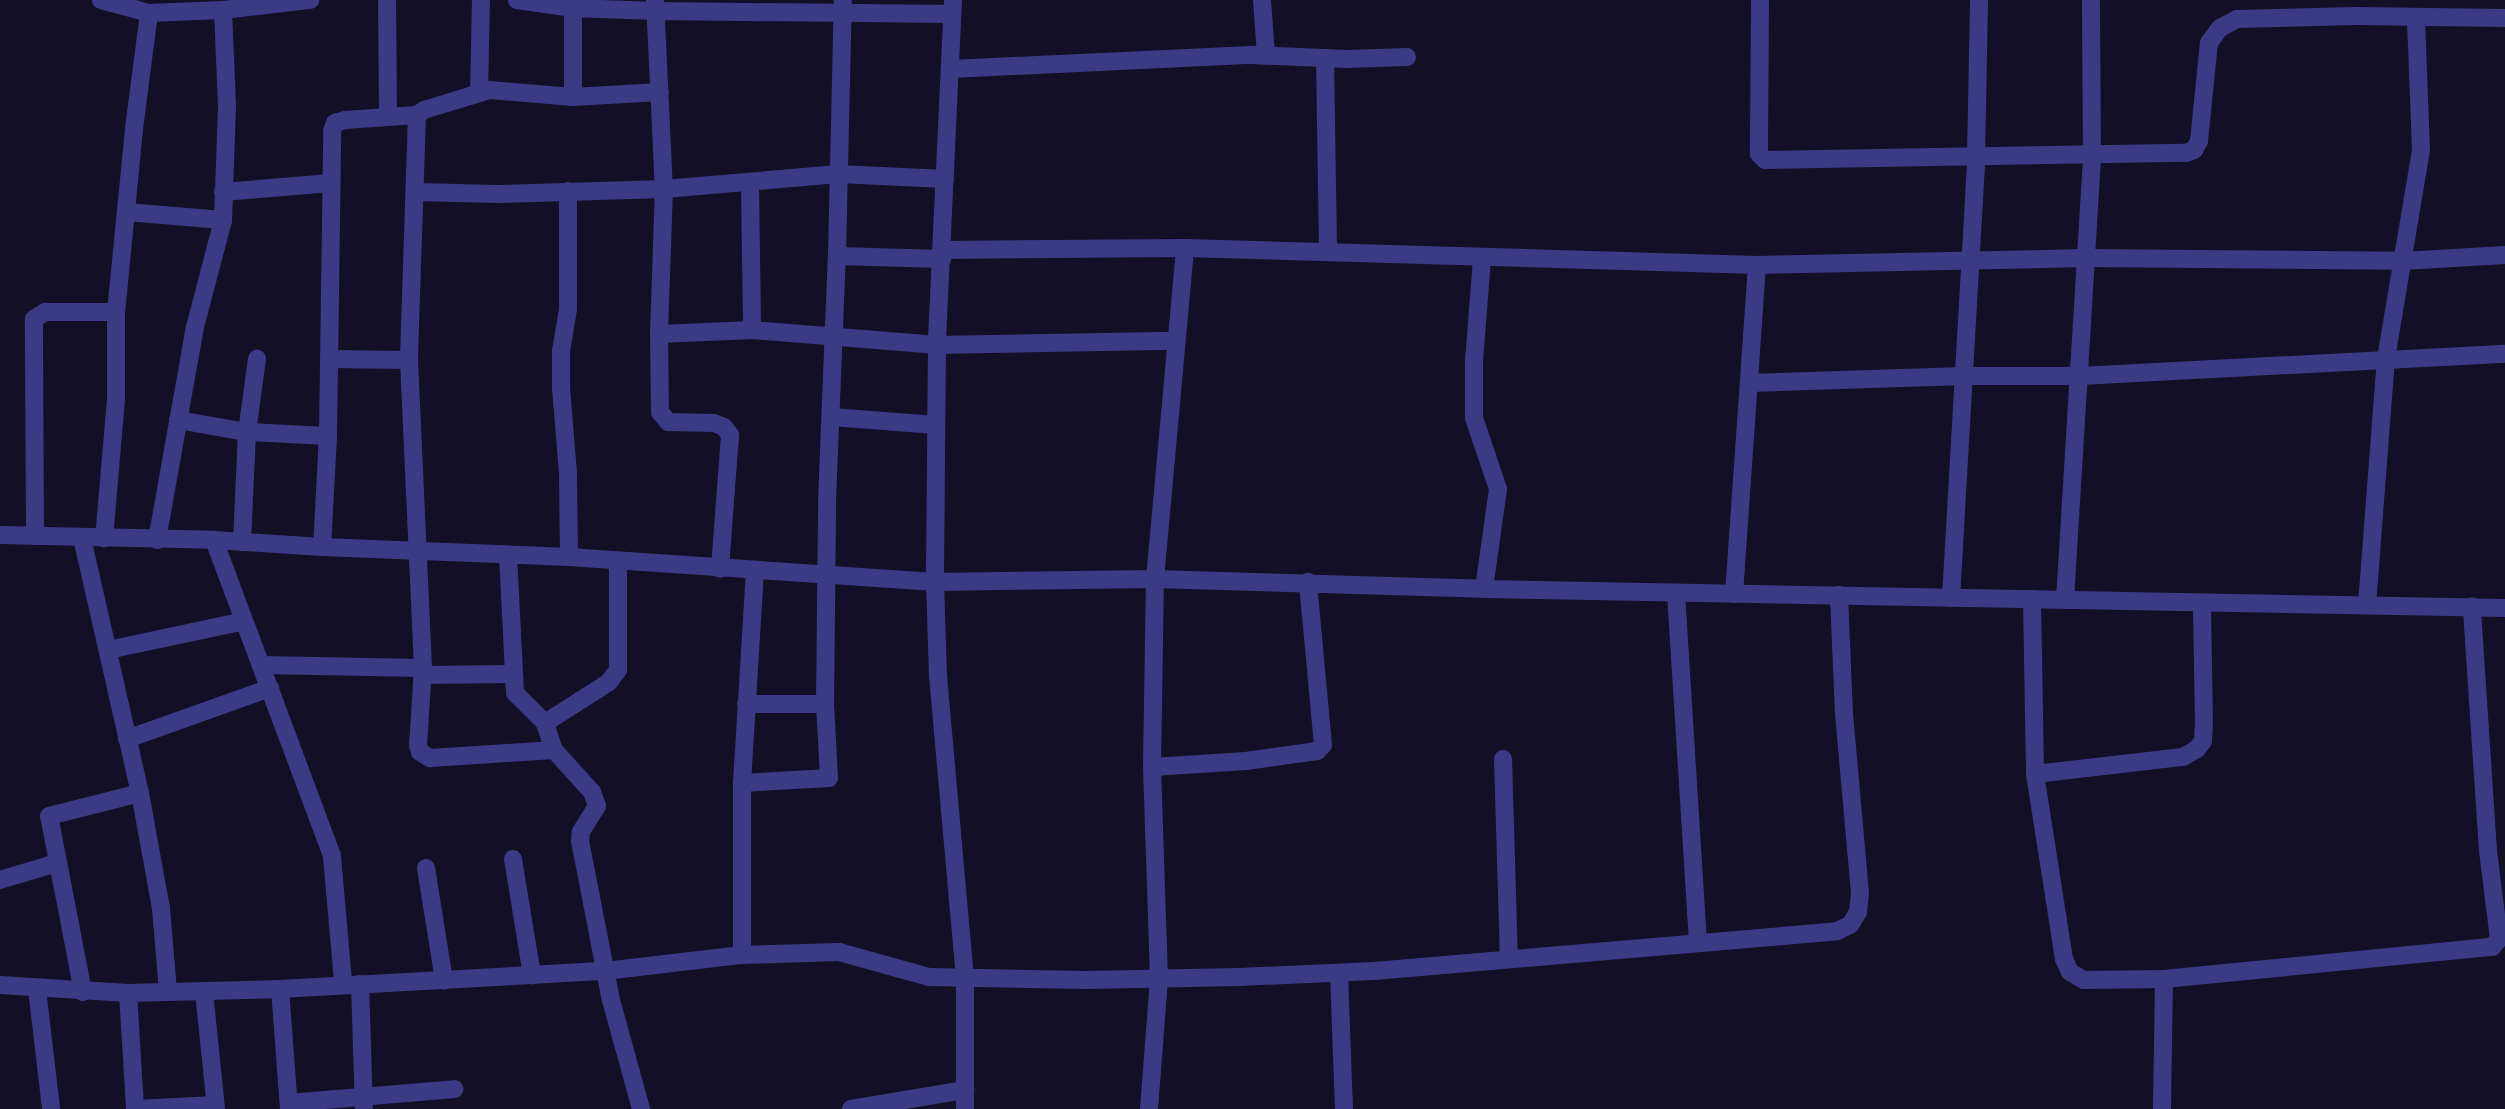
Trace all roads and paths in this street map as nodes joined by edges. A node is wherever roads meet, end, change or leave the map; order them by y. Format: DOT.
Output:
graph roads {
  1 [pos="102,0"];
  2 [pos="310,0"];
  3 [pos="387,0"];
  4 [pos="481,0"];
  5 [pos="517,0"];
  6 [pos="1262,0"];
  7 [pos="1759,0"];
  8 [pos="1979,0"];
  9 [pos="2091,0"];
  10 [pos="287,1"];
  11 [pos="573,4"];
  12 [pos="655,5"];
  13 [pos="745,6"];
  14 [pos="842,7"];
  15 [pos="952,7"];
  16 [pos="223,10"];
  17 [pos="149,13"];
  18 [pos="2416,17"];
  19 [pos="2505,18"];
  20 [pos="1266,55"];
  21 [pos="1407,57"];
  22 [pos="1325,58"];
  23 [pos="951,69"];
  24 [pos="660,92"];
  25 [pos="479,93"];
  26 [pos="572,97"];
  27 [pos="417,115"];
  28 [pos="388,117"];
  29 [pos="2092,157"];
  30 [pos="1976,158"];
  31 [pos="838,174"];
  32 [pos="945,179"];
  33 [pos="750,182"];
  34 [pos="331,183"];
  35 [pos="664,189"];
  36 [pos="568,191"];
  37 [pos="223,192"];
  38 [pos="415,192"];
  39 [pos="126,212"];
  40 [pos="223,220"];
  41 [pos="1185,248"];
  42 [pos="1328,252"];
  43 [pos="942,255"];
  44 [pos="2505,255"];
  45 [pos="837,256"];
  46 [pos="2086,258"];
  47 [pos="1482,259"];
  48 [pos="1971,261"];
  49 [pos="2403,261"];
  50 [pos="1757,265"];
  51 [pos="116,312"];
  52 [pos="752,330"];
  53 [pos="659,334"];
  54 [pos="834,335"];
  55 [pos="1176,341"];
  56 [pos="937,345"];
  57 [pos="2505,354"];
  58 [pos="257,359"];
  59 [pos="330,359"];
  60 [pos="2386,359"];
  61 [pos="409,360"];
  62 [pos="1964,376"];
  63 [pos="2080,376"];
  64 [pos="1751,383"];
  65 [pos="832,417"];
  66 [pos="177,420"];
  67 [pos="936,425"];
  68 [pos="247,432"];
  69 [pos="328,436"];
  70 [pos="0,535"];
  71 [pos="35,536"];
  72 [pos="82,538"];
  73 [pos="104,538"];
  74 [pos="157,540"];
  75 [pos="214,540"];
  76 [pos="243,542"];
  77 [pos="322,547"];
  78 [pos="419,551"];
  79 [pos="508,555"];
  80 [pos="569,557"];
  81 [pos="618,561"];
  82 [pos="720,569"];
  83 [pos="755,571"];
  84 [pos="826,574"];
  85 [pos="1155,579"];
  86 [pos="934,582"];
  87 [pos="1308,582"];
  88 [pos="1484,589"];
  89 [pos="1676,593"];
  90 [pos="1734,594"];
  91 [pos="1839,595"];
  92 [pos="1951,598"];
  93 [pos="2032,599"];
  94 [pos="2065,600"];
  95 [pos="2202,603"];
  96 [pos="2367,605"];
  97 [pos="2472,607"];
  98 [pos="2505,608"];
  99 [pos="244,621"];
  100 [pos="108,650"];
  101 [pos="261,665"];
  102 [pos="423,672"];
  103 [pos="513,674"];
  104 [pos="271,688"];
  105 [pos="747,704"];
  106 [pos="825,704"];
  107 [pos="545,723"];
  108 [pos="127,739"];
  109 [pos="554,750"];
  110 [pos="1503,759"];
  111 [pos="1152,767"];
  112 [pos="2035,774"];
  113 [pos="742,783"];
  114 [pos="140,793"];
  115 [pos="513,859"];
  116 [pos="57,863"];
  117 [pos="426,869"];
  118 [pos="0,880"];
  119 [pos="1698,942"];
  120 [pos="742,955"];
  121 [pos="1509,959"];
  122 [pos="605,971"];
  123 [pos="1339,972"];
  124 [pos="532,975"];
  125 [pos="1159,978"];
  126 [pos="965,979"];
  127 [pos="2164,979"];
  128 [pos="444,981"];
  129 [pos="351,984"];
  130 [pos="0,985"];
  131 [pos="37,989"];
  132 [pos="280,989"];
  133 [pos="168,991"];
  134 [pos="83,992"];
  135 [pos="204,992"];
  136 [pos="128,993"];
  137 [pos="454,1089"];
  138 [pos="965,1090"];
  139 [pos="364,1102"];
  140 [pos="289,1106"];
  141 [pos="216,1107"];
  142 [pos="51,1109"];
  143 [pos="135,1109"];
  144 [pos="641,1109"];
  145 [pos="851,1109"];
  146 [pos="965,1109"];
  147 [pos="1149,1109"];
  148 [pos="1344,1109"];
  149 [pos="2162,1109"];
  1 -- 17 [label="street"];
  2 -- 10 [label="street"];
  3 -- 28 [label="street"];
  4 -- 25 [label="street"];
  5 -- 11 [label="street"];
  6 -- 20 [label="street"];
  7 -- 30 [label="street"];
  8 -- 30 [label="street"];
  9 -- 29 [label="street"];
  10 -- 16 [label="street"];
  11 -- 12 [label="street"];
  11 -- 26 [label="street"];
  12 -- 13 [label="street"];
  12 -- 24 [label="street"];
  13 -- 14 [label="street"];
  14 -- 15 [label="street"];
  14 -- 31 [label="street"];
  15 -- 23 [label="street"];
  16 -- 17 [label="street"];
  16 -- 37 [label="street"];
  17 -- 39 [label="street"];
  18 -- 19 [label="street"];
  18 -- 29 [label="street"];
  18 -- 49 [label="street"];
  20 -- 22 [label="street"];
  20 -- 23 [label="street"];
  21 -- 22 [label="street"];
  22 -- 42 [label="street"];
  23 -- 32 [label="street"];
  24 -- 26 [label="street"];
  24 -- 35 [label="street"];
  25 -- 26 [label="street"];
  25 -- 27 [label="street"];
  27 -- 28 [label="street"];
  27 -- 38 [label="street"];
  28 -- 34 [label="street"];
  29 -- 30 [label="street"];
  29 -- 46 [label="street"];
  30 -- 48 [label="street"];
  31 -- 32 [label="street"];
  31 -- 33 [label="street"];
  31 -- 45 [label="street"];
  32 -- 43 [label="street"];
  33 -- 35 [label="street"];
  33 -- 52 [label="street"];
  34 -- 37 [label="street"];
  34 -- 59 [label="street"];
  35 -- 36 [label="street"];
  35 -- 53 [label="street"];
  36 -- 38 [label="street"];
  36 -- 80 [label="street"];
  37 -- 40 [label="street"];
  38 -- 61 [label="street"];
  39 -- 40 [label="street"];
  39 -- 51 [label="street"];
  40 -- 66 [label="street"];
  41 -- 42 [label="street"];
  41 -- 43 [label="street"];
  41 -- 55 [label="street"];
  42 -- 47 [label="street"];
  43 -- 45 [label="street"];
  43 -- 56 [label="street"];
  44 -- 49 [label="street"];
  45 -- 54 [label="street"];
  46 -- 48 [label="street"];
  46 -- 49 [label="street"];
  46 -- 63 [label="street"];
  47 -- 50 [label="street"];
  47 -- 88 [label="street"];
  48 -- 50 [label="street"];
  48 -- 62 [label="street"];
  49 -- 60 [label="street"];
  50 -- 64 [label="street"];
  51 -- 71 [label="street"];
  51 -- 73 [label="street"];
  52 -- 53 [label="street"];
  52 -- 54 [label="street"];
  53 -- 82 [label="street"];
  54 -- 56 [label="street"];
  54 -- 65 [label="street"];
  55 -- 56 [label="street"];
  55 -- 85 [label="street"];
  56 -- 67 [label="street"];
  57 -- 60 [label="street"];
  58 -- 68 [label="street"];
  59 -- 61 [label="street"];
  59 -- 69 [label="street"];
  60 -- 63 [label="street"];
  60 -- 96 [label="street"];
  61 -- 78 [label="street"];
  62 -- 63 [label="street"];
  62 -- 64 [label="street"];
  62 -- 92 [label="street"];
  63 -- 94 [label="street"];
  64 -- 90 [label="street"];
  65 -- 67 [label="street"];
  65 -- 84 [label="street"];
  66 -- 68 [label="street"];
  66 -- 74 [label="street"];
  67 -- 86 [label="street"];
  68 -- 69 [label="street"];
  68 -- 76 [label="street"];
  69 -- 77 [label="street"];
  70 -- 71 [label="street"];
  71 -- 72 [label="street"];
  72 -- 73 [label="street"];
  72 -- 100 [label="street"];
  73 -- 74 [label="street"];
  74 -- 75 [label="street"];
  75 -- 76 [label="street"];
  75 -- 99 [label="street"];
  76 -- 77 [label="street"];
  77 -- 78 [label="street"];
  78 -- 79 [label="street"];
  78 -- 102 [label="street"];
  79 -- 80 [label="street"];
  79 -- 103 [label="street"];
  80 -- 81 [label="street"];
  81 -- 82 [label="street"];
  81 -- 107 [label="street"];
  82 -- 83 [label="street"];
  83 -- 84 [label="street"];
  83 -- 105 [label="street"];
  84 -- 86 [label="street"];
  84 -- 106 [label="street"];
  85 -- 86 [label="street"];
  85 -- 87 [label="street"];
  85 -- 111 [label="street"];
  86 -- 126 [label="street"];
  87 -- 88 [label="street"];
  87 -- 111 [label="street"];
  88 -- 89 [label="street"];
  89 -- 90 [label="street"];
  89 -- 119 [label="street"];
  90 -- 91 [label="street"];
  91 -- 92 [label="street"];
  91 -- 119 [label="street"];
  92 -- 93 [label="street"];
  93 -- 94 [label="street"];
  93 -- 112 [label="street"];
  94 -- 95 [label="street"];
  95 -- 96 [label="street"];
  95 -- 112 [label="street"];
  96 -- 97 [label="street"];
  97 -- 98 [label="street"];
  97 -- 127 [label="street"];
  99 -- 100 [label="street"];
  99 -- 101 [label="street"];
  100 -- 108 [label="street"];
  101 -- 102 [label="street"];
  101 -- 104 [label="street"];
  102 -- 103 [label="street"];
  102 -- 109 [label="street"];
  103 -- 107 [label="street"];
  104 -- 108 [label="street"];
  104 -- 129 [label="street"];
  105 -- 106 [label="street"];
  105 -- 113 [label="street"];
  106 -- 113 [label="street"];
  107 -- 109 [label="street"];
  108 -- 114 [label="street"];
  109 -- 122 [label="street"];
  110 -- 121 [label="street"];
  111 -- 125 [label="street"];
  112 -- 127 [label="street"];
  113 -- 120 [label="street"];
  114 -- 116 [label="street"];
  114 -- 133 [label="street"];
  115 -- 124 [label="street"];
  116 -- 118 [label="street"];
  116 -- 134 [label="street"];
  117 -- 128 [label="street"];
  119 -- 121 [label="street"];
  120 -- 122 [label="street"];
  120 -- 126 [label="street"];
  121 -- 123 [label="street"];
  122 -- 124 [label="street"];
  122 -- 144 [label="street"];
  123 -- 125 [label="street"];
  123 -- 148 [label="street"];
  124 -- 128 [label="street"];
  125 -- 126 [label="street"];
  125 -- 147 [label="street"];
  126 -- 138 [label="street"];
  127 -- 149 [label="street"];
  128 -- 129 [label="street"];
  129 -- 132 [label="street"];
  129 -- 139 [label="street"];
  130 -- 131 [label="street"];
  131 -- 134 [label="street"];
  131 -- 142 [label="street"];
  132 -- 135 [label="street"];
  132 -- 140 [label="street"];
  133 -- 135 [label="street"];
  133 -- 136 [label="street"];
  134 -- 136 [label="street"];
  135 -- 141 [label="street"];
  136 -- 143 [label="street"];
  137 -- 139 [label="street"];
  138 -- 145 [label="street"];
  138 -- 146 [label="street"];
  139 -- 140 [label="street"];
  141 -- 143 [label="street"];
}
